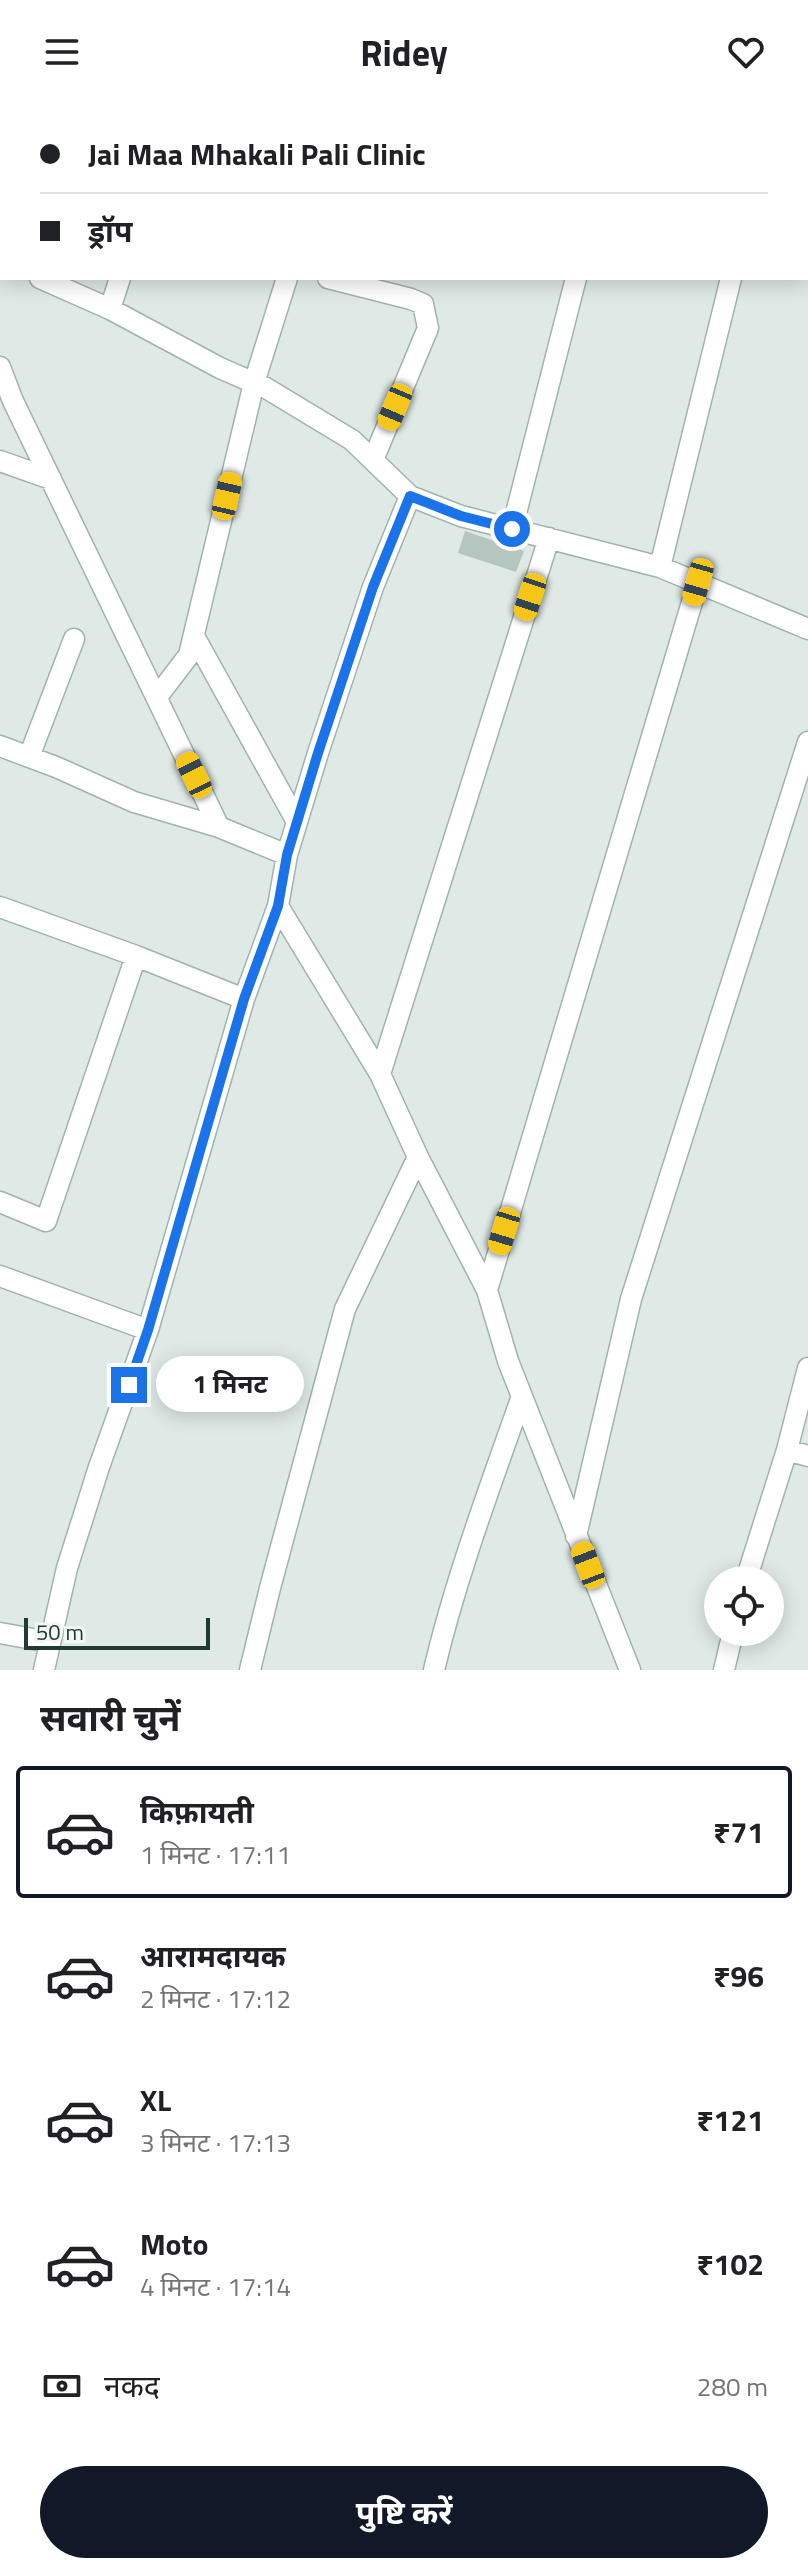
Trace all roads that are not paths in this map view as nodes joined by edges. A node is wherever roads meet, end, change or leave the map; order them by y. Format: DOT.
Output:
graph roads {
  1 [pos="45,280"];
  2 [pos="119,280"];
  3 [pos="286,280"];
  4 [pos="336,280"];
  5 [pos="575,280"];
  6 [pos="731,280"];
  7 [pos="110,309"];
  8 [pos="0,367"];
  9 [pos="254,383"];
  10 [pos="373,460"];
  11 [pos="0,461"];
  12 [pos="51,479"];
  13 [pos="410,496"];
  14 [pos="512,529"];
  15 [pos="549,538"];
  16 [pos="660,567"];
  17 [pos="698,582"];
  18 [pos="808,629"];
  19 [pos="194,636"];
  20 [pos="74,639"];
  21 [pos="157,697"];
  22 [pos="808,742"];
  23 [pos="0,746"];
  24 [pos="29,757"];
  25 [pos="297,822"];
  26 [pos="219,827"];
  27 [pos="287,855"];
  28 [pos="278,906"];
  29 [pos="0,907"];
  30 [pos="136,956"];
  31 [pos="244,999"];
  32 [pos="380,1074"];
  33 [pos="418,1157"];
  34 [pos="0,1202"];
  35 [pos="0,1276"];
  36 [pos="487,1290"];
  37 [pos="148,1330"];
  38 [pos="808,1368"];
  39 [pos="522,1396"];
  40 [pos="787,1450"];
  41 [pos="808,1456"];
  42 [pos="576,1536"];
  43 [pos="750,1566"];
  44 [pos="0,1633"];
  45 [pos="50,1642"];
  46 [pos="730,1646"];
  47 [pos="44,1670"];
  48 [pos="250,1670"];
  49 [pos="434,1670"];
  50 [pos="630,1670"];
  51 [pos="724,1670"];
  1 -- 7 [label="street"];
  2 -- 7 [label="street"];
  3 -- 9 [label="street"];
  4 -- 10 [label="street"];
  5 -- 14 [label="street"];
  6 -- 16 [label="street"];
  7 -- 9 [label="street"];
  8 -- 12 [label="street"];
  9 -- 10 [label="street"];
  9 -- 19 [label="street"];
  10 -- 13 [label="street"];
  11 -- 12 [label="street"];
  12 -- 21 [label="street"];
  13 -- 14 [label="street"];
  13 -- 25 [label="street"];
  14 -- 15 [label="street"];
  15 -- 16 [label="street"];
  15 -- 32 [label="street"];
  16 -- 17 [label="street"];
  17 -- 18 [label="street"];
  17 -- 36 [label="street"];
  19 -- 21 [label="street"];
  19 -- 25 [label="street"];
  20 -- 24 [label="street"];
  21 -- 26 [label="street"];
  22 -- 42 [label="street"];
  23 -- 24 [label="street"];
  24 -- 26 [label="street"];
  25 -- 27 [label="street"];
  26 -- 27 [label="street"];
  27 -- 28 [label="street"];
  28 -- 31 [label="street"];
  28 -- 32 [label="street"];
  29 -- 30 [label="street"];
  30 -- 31 [label="street"];
  30 -- 34 [label="street"];
  31 -- 37 [label="street"];
  32 -- 33 [label="street"];
  33 -- 36 [label="street"];
  33 -- 48 [label="street"];
  35 -- 37 [label="street"];
  36 -- 39 [label="street"];
  37 -- 45 [label="street"];
  38 -- 40 [label="street"];
  39 -- 42 [label="street"];
  39 -- 49 [label="street"];
  40 -- 41 [label="street"];
  40 -- 43 [label="street"];
  42 -- 50 [label="street"];
  44 -- 45 [label="street"];
  45 -- 47 [label="street"];
  46 -- 51 [label="street"];
}
